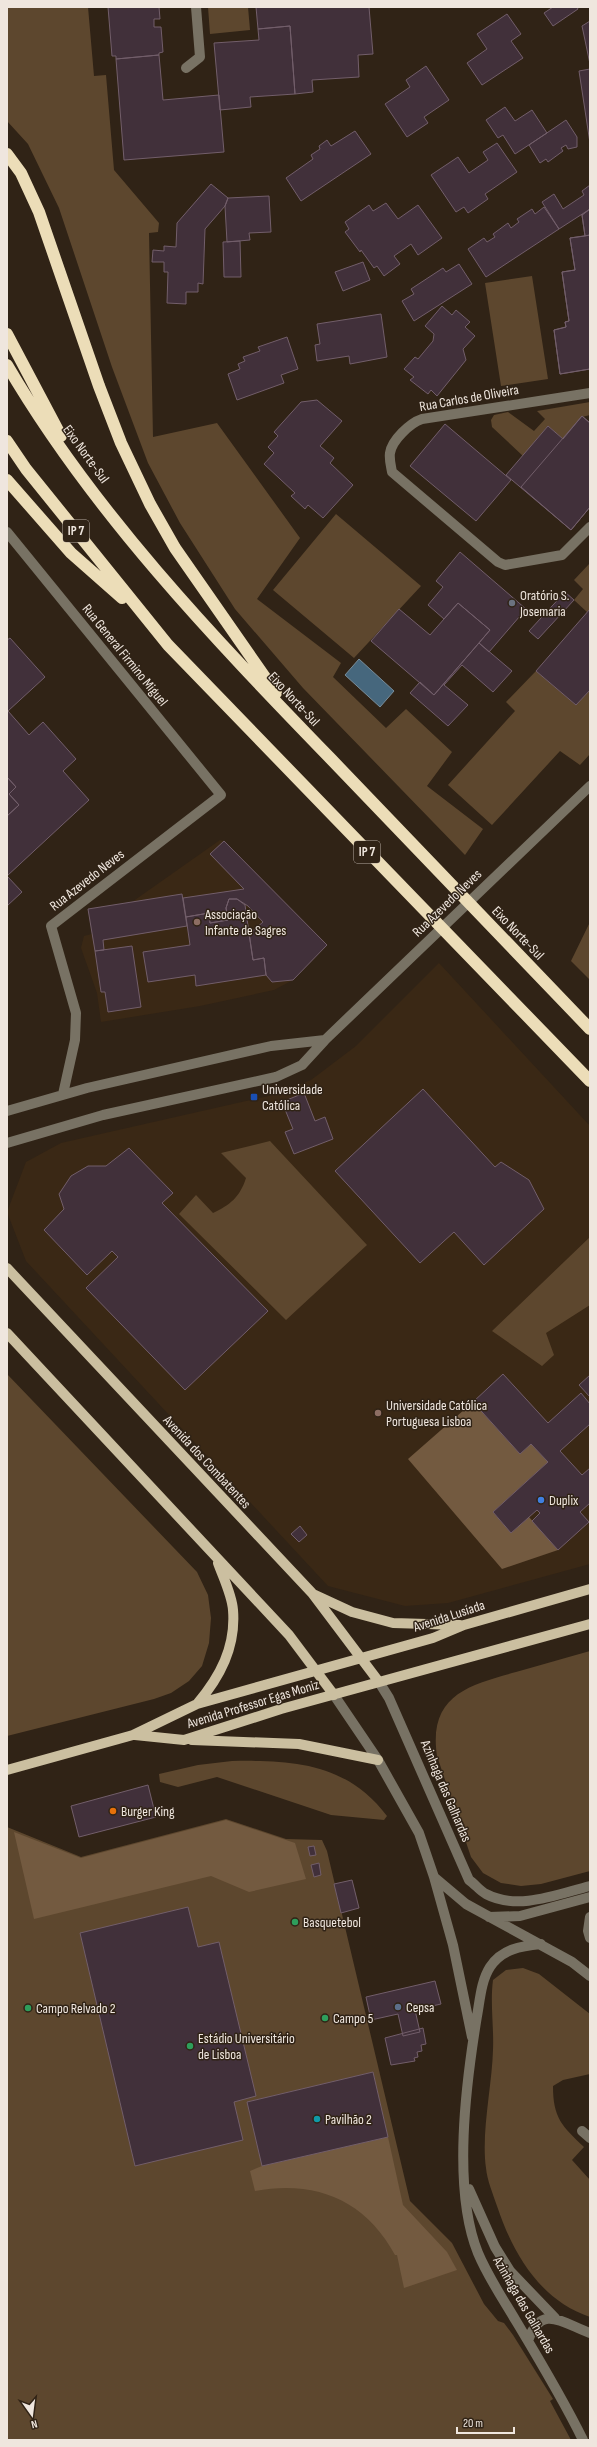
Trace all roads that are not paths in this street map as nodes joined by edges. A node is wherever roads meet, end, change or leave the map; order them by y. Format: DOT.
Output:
graph roads {
  1 [pos="196,7"];
  2 [pos="186,68"];
  3 [pos="7,154"];
  4 [pos="7,334"];
  5 [pos="7,365"];
  6 [pos="590,393"];
  7 [pos="7,441"];
  8 [pos="84,477"];
  9 [pos="7,480"];
  10 [pos="590,527"];
  11 [pos="7,532"];
  12 [pos="146,620"];
  13 [pos="301,729"];
  14 [pos="590,786"];
  15 [pos="220,795"];
  16 [pos="563,1001"];
  17 [pos="590,1024"];
  18 [pos="590,1028"];
  19 [pos="325,1040"];
  20 [pos="590,1082"];
  21 [pos="63,1094"];
  22 [pos="7,1111"];
  23 [pos="7,1143"];
  24 [pos="7,1268"];
  25 [pos="7,1333"];
  26 [pos="217,1559"];
  27 [pos="590,1589"];
  28 [pos="312,1593"];
  29 [pos="590,1624"];
  30 [pos="464,1625"];
  31 [pos="360,1658"];
  32 [pos="316,1670"];
  33 [pos="379,1682"];
  34 [pos="334,1695"];
  35 [pos="197,1704"];
  36 [pos="133,1735"];
  37 [pos="184,1740"];
  38 [pos="378,1760"];
  39 [pos="7,1770"];
  40 [pos="434,1877"];
  41 [pos="590,1886"];
  42 [pos="590,1897"];
  43 [pos="489,1917"];
  44 [pos="590,1917"];
  45 [pos="590,1938"];
  46 [pos="540,1944"];
  47 [pos="590,1976"];
  48 [pos="473,2043"];
  49 [pos="582,2130"];
  50 [pos="590,2138"];
  51 [pos="464,2176"];
  52 [pos="555,2318"];
  53 [pos="590,2333"];
  54 [pos="528,2341"];
  55 [pos="583,2440"];
  1 -- 2 [label="street"];
  3 -- 13 [label="highway"];
  4 -- 8 [label="highway"];
  5 -- 8 [label="highway, Eixo Norte-Sul"];
  6 -- 10 [label="street, Rua Carlos de Oliveira"];
  7 -- 12 [label="highway, IP 7"];
  8 -- 13 [label="highway, Eixo Norte-Sul"];
  9 -- 12 [label="highway"];
  11 -- 15 [label="street, Rua General Firmino Miguel"];
  12 -- 20 [label="highway, IP 7"];
  13 -- 16 [label="highway, Eixo Norte-Sul"];
  14 -- 19 [label="street, Rua Azevedo Neves"];
  15 -- 21 [label="street, Rua Azevedo Neves"];
  16 -- 17 [label="highway"];
  16 -- 18 [label="highway, Eixo Norte-Sul"];
  19 -- 21 [label="street"];
  19 -- 23 [label="street, Rua Azevedo Neves"];
  21 -- 22 [label="street"];
  24 -- 28 [label="main road, Avenida dos Combatentes"];
  25 -- 26 [label="main road"];
  26 -- 32 [label="main road"];
  26 -- 35 [label="main road"];
  27 -- 30 [label="main road, Avenida Lusíada"];
  28 -- 30 [label="main road"];
  28 -- 31 [label="main road, Avenida dos Combatentes"];
  29 -- 33 [label="main road"];
  30 -- 31 [label="main road, Avenida Lusíada"];
  31 -- 32 [label="main road, Avenida Lusíada"];
  31 -- 33 [label="main road, Avenida dos Combatentes"];
  32 -- 34 [label="main road"];
  32 -- 35 [label="main road, Avenida Professor Egas Moniz"];
  33 -- 34 [label="main road"];
  33 -- 41 [label="street, Azinhaga das Galhardas"];
  34 -- 37 [label="main road, Avenida Professor Egas Moniz"];
  34 -- 38 [label="street, Azinhaga das Galhardas"];
  35 -- 36 [label="main road, Avenida Professor Egas Moniz"];
  36 -- 37 [label="main road, Avenida Professor Egas Moniz"];
  36 -- 39 [label="main road, Avenida Professor Egas Moniz"];
  37 -- 38 [label="main road"];
  38 -- 40 [label="street, Azinhaga das Galhardas"];
  40 -- 43 [label="street"];
  40 -- 48 [label="street, Azinhaga das Galhardas"];
  42 -- 43 [label="street"];
  43 -- 46 [label="street"];
  44 -- 45 [label="street"];
  46 -- 47 [label="street"];
  46 -- 48 [label="street, Azinhaga das Galhardas"];
  48 -- 51 [label="street, Azinhaga das Galhardas"];
  49 -- 50 [label="street"];
  51 -- 52 [label="street, Azinhaga das Galhardas"];
  51 -- 54 [label="street, Azinhaga das Galhardas"];
  52 -- 53 [label="street"];
  52 -- 54 [label="street"];
  54 -- 55 [label="street, Azinhaga das Galhardas"];
}
